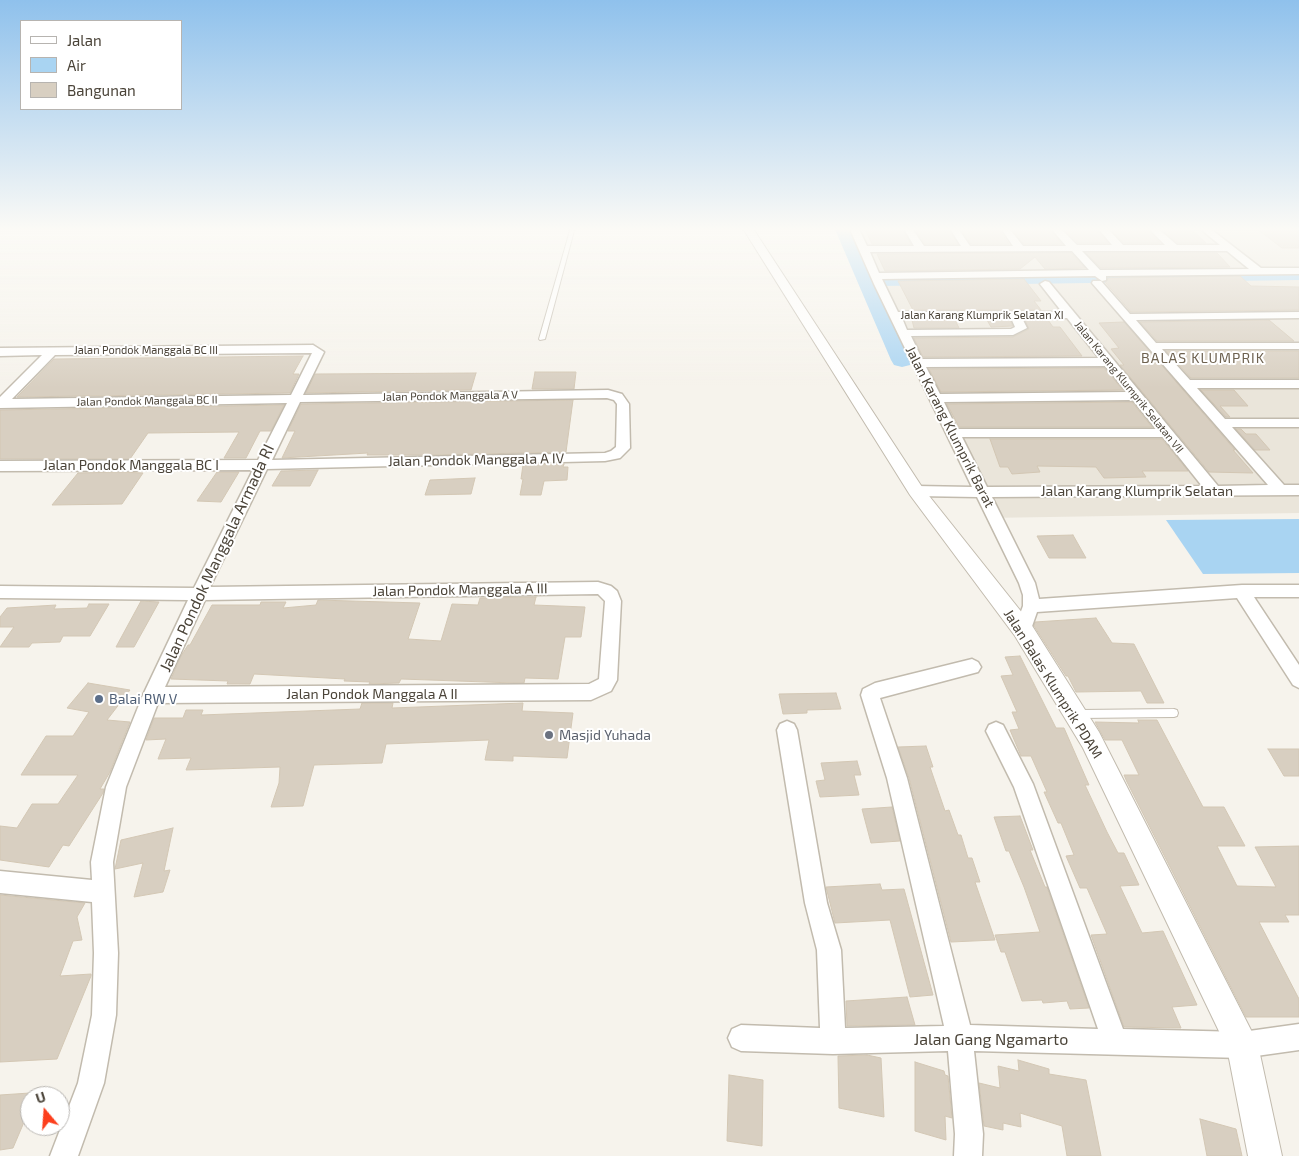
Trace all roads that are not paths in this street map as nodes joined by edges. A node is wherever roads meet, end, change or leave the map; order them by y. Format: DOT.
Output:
graph roads {
  1 [pos="558,281"];
  2 [pos="782,281"];
  3 [pos="877,281"];
  4 [pos="917,281"];
  5 [pos="1089,281"];
  6 [pos="1103,281"];
  7 [pos="1195,281"];
  8 [pos="1299,282"];
  9 [pos="1045,284"];
  10 [pos="894,315"];
  11 [pos="1070,315"];
  12 [pos="1299,315"];
  13 [pos="1015,316"];
  14 [pos="1127,316"];
  15 [pos="904,333"];
  16 [pos="542,339"];
  17 [pos="1153,346"];
  18 [pos="1299,346"];
  19 [pos="313,349"];
  20 [pos="52,351"];
  21 [pos="0,352"];
  22 [pos="1109,362"];
  23 [pos="918,363"];
  24 [pos="1186,384"];
  25 [pos="1299,384"];
  26 [pos="608,394"];
  27 [pos="1137,396"];
  28 [pos="936,398"];
  29 [pos="293,399"];
  30 [pos="0,404"];
  31 [pos="1221,423"];
  32 [pos="1299,423"];
  33 [pos="954,433"];
  34 [pos="1166,433"];
  35 [pos="262,464"];
  36 [pos="0,466"];
  37 [pos="1281,490"];
  38 [pos="1299,490"];
  39 [pos="916,491"];
  40 [pos="1214,491"];
  41 [pos="977,492"];
  42 [pos="1299,591"];
  43 [pos="0,592"];
  44 [pos="1243,593"];
  45 [pos="200,594"];
  46 [pos="1027,618"];
  47 [pos="972,667"];
  48 [pos="1299,680"];
  49 [pos="591,692"];
  50 [pos="152,695"];
  51 [pos="1174,713"];
  52 [pos="1075,714"];
  53 [pos="786,730"];
  54 [pos="996,731"];
  55 [pos="0,882"];
  56 [pos="103,892"];
  57 [pos="1299,1037"];
  58 [pos="741,1038"];
  59 [pos="960,1038"];
  60 [pos="832,1041"];
  61 [pos="1114,1042"];
  62 [pos="1242,1045"];
  63 [pos="64,1156"];
  64 [pos="968,1156"];
  65 [pos="1266,1156"];
  1 -- 16 [label="lane"];
  2 -- 39 [label="street, Jalan Balas Klumprik PDAM"];
  3 -- 10 [label="street, Jalan Karang Klumprik Barat"];
  4 -- 9 [label="street"];
  5 -- 9 [label="street"];
  6 -- 14 [label="street"];
  7 -- 8 [label="street"];
  9 -- 11 [label="street, Jalan Karang Klumprik Selatan VII"];
  10 -- 13 [label="street, Jalan Karang Klumprik Selatan XI"];
  10 -- 15 [label="street, Jalan Karang Klumprik Barat"];
  11 -- 13 [label="street, Jalan Karang Klumprik Selatan XI"];
  11 -- 22 [label="street, Jalan Karang Klumprik Selatan VII"];
  12 -- 14 [label="street"];
  13 -- 15 [label="street"];
  14 -- 17 [label="street"];
  15 -- 23 [label="street, Jalan Karang Klumprik Barat"];
  17 -- 18 [label="street"];
  17 -- 24 [label="street"];
  19 -- 20 [label="street, Jalan Pondok Manggala BC III"];
  19 -- 29 [label="street, Jalan Pondok Manggala Armada RI"];
  20 -- 21 [label="street"];
  20 -- 30 [label="street"];
  22 -- 23 [label="street"];
  22 -- 27 [label="street, Jalan Karang Klumprik Selatan VII"];
  23 -- 28 [label="street, Jalan Karang Klumprik Barat"];
  24 -- 25 [label="street"];
  24 -- 31 [label="street"];
  26 -- 29 [label="street, Jalan Pondok Manggala A V"];
  26 -- 35 [label="street, Jalan Pondok Manggala A IV"];
  27 -- 28 [label="street"];
  27 -- 34 [label="street, Jalan Karang Klumprik Selatan VII"];
  28 -- 33 [label="street, Jalan Karang Klumprik Barat"];
  29 -- 30 [label="street, Jalan Pondok Manggala BC II"];
  29 -- 35 [label="street, Jalan Pondok Manggala Armada RI"];
  31 -- 32 [label="street"];
  31 -- 37 [label="street"];
  33 -- 34 [label="street"];
  33 -- 41 [label="street, Jalan Karang Klumprik Barat"];
  34 -- 40 [label="street, Jalan Karang Klumprik Selatan VII"];
  35 -- 36 [label="street, Jalan Pondok Manggala BC I"];
  35 -- 45 [label="street, Jalan Pondok Manggala Armada RI"];
  37 -- 38 [label="street, Jalan Karang Klumprik Selatan"];
  37 -- 40 [label="street, Jalan Karang Klumprik Selatan"];
  39 -- 41 [label="street, Jalan Karang Klumprik Selatan"];
  39 -- 46 [label="street, Jalan Balas Klumprik PDAM"];
  40 -- 41 [label="street, Jalan Karang Klumprik Selatan"];
  41 -- 46 [label="street, Jalan Karang Klumprik Barat"];
  42 -- 44 [label="street"];
  43 -- 45 [label="street"];
  44 -- 46 [label="street"];
  44 -- 48 [label="street"];
  45 -- 49 [label="street, Jalan Pondok Manggala A III"];
  45 -- 50 [label="street, Jalan Pondok Manggala Armada RI"];
  46 -- 52 [label="street, Jalan Balas Klumprik PDAM"];
  47 -- 59 [label="street"];
  49 -- 50 [label="street, Jalan Pondok Manggala A II"];
  50 -- 56 [label="street, Jalan Pondok Manggala Armada RI"];
  51 -- 52 [label="lane"];
  52 -- 62 [label="street, Jalan Balas Klumprik PDAM"];
  53 -- 60 [label="street"];
  54 -- 61 [label="street"];
  55 -- 56 [label="street"];
  56 -- 63 [label="street, Jalan Pondok Manggala Armada RI"];
  57 -- 62 [label="street, Jalan Gang Ngamarto"];
  58 -- 60 [label="street, Jalan Gang Ngamarto"];
  59 -- 60 [label="street, Jalan Gang Ngamarto"];
  59 -- 61 [label="street, Jalan Gang Ngamarto"];
  59 -- 64 [label="street"];
  61 -- 62 [label="street, Jalan Gang Ngamarto"];
  62 -- 65 [label="street, Jalan Balas Klumprik PDAM"];
}
